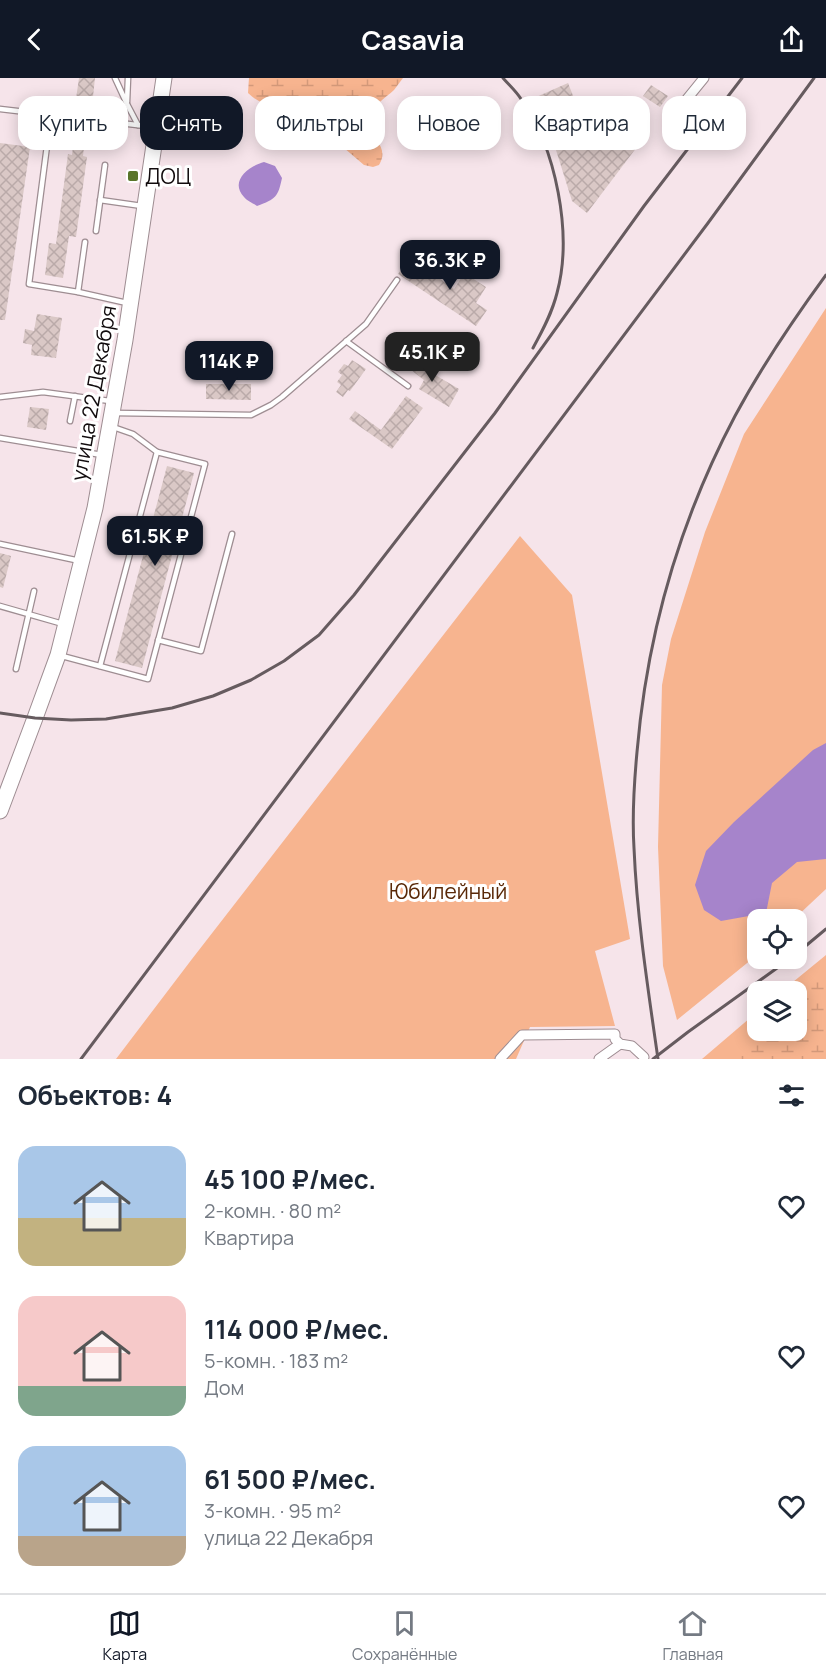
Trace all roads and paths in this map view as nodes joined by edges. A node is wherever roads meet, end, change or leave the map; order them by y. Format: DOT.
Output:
graph roads {
  1 [pos="115,78"];
  2 [pos="128,78"];
  3 [pos="164,78"];
  4 [pos="704,78"];
  5 [pos="123,96"];
  6 [pos="127,96"];
  7 [pos="161,96"];
  8 [pos="689,96"];
  9 [pos="128,106"];
  10 [pos="0,110"];
  11 [pos="18,112"];
  12 [pos="128,124"];
  13 [pos="138,125"];
  14 [pos="46,150"];
  15 [pos="153,150"];
  16 [pos="105,165"];
  17 [pos="100,201"];
  18 [pos="145,207"];
  19 [pos="96,231"];
  20 [pos="85,243"];
  21 [pos="397,280"];
  22 [pos="78,292"];
  23 [pos="130,304"];
  24 [pos="346,341"];
  25 [pos="408,386"];
  26 [pos="75,396"];
  27 [pos="0,397"];
  28 [pos="112,414"];
  29 [pos="70,421"];
  30 [pos="0,438"];
  31 [pos="157,452"];
  32 [pos="105,456"];
  33 [pos="232,534"];
  34 [pos="0,544"];
  35 [pos="82,562"];
  36 [pos="34,591"];
  37 [pos="0,606"];
  38 [pos="29,614"];
  39 [pos="66,624"];
  40 [pos="158,640"];
  41 [pos="58,655"];
  42 [pos="100,666"];
  43 [pos="16,669"];
  44 [pos="0,811"];
  45 [pos="620,1044"];
  46 [pos="644,1057"];
  47 [pos="500,1059"];
  48 [pos="598,1059"];
  1 -- 5 [label="lane"];
  2 -- 6 [label="lane"];
  3 -- 7 [label="main road, улица 22 Декабря"];
  4 -- 8 [label="street"];
  9 -- 13 [label="lane"];
  10 -- 11 [label="lane"];
  12 -- 13 [label="lane"];
  14 -- 22 [label="lane"];
  15 -- 18 [label="main road, улица 22 Декабря"];
  16 -- 17 [label="lane"];
  17 -- 18 [label="lane"];
  17 -- 19 [label="lane"];
  18 -- 23 [label="main road, улица 22 Декабря"];
  20 -- 22 [label="lane"];
  21 -- 24 [label="lane"];
  22 -- 23 [label="lane"];
  23 -- 28 [label="main road, улица 22 Декабря"];
  24 -- 25 [label="lane"];
  24 -- 28 [label="lane"];
  26 -- 27 [label="lane"];
  26 -- 28 [label="lane"];
  26 -- 29 [label="lane"];
  28 -- 31 [label="lane"];
  28 -- 32 [label="main road, улица 22 Декабря"];
  30 -- 32 [label="lane"];
  31 -- 40 [label="lane"];
  31 -- 42 [label="lane"];
  32 -- 35 [label="main road, улица 22 Декабря"];
  33 -- 40 [label="lane"];
  34 -- 35 [label="lane"];
  35 -- 39 [label="main road, улица 22 Декабря"];
  36 -- 38 [label="lane"];
  37 -- 38 [label="lane"];
  38 -- 39 [label="lane"];
  38 -- 43 [label="lane"];
  39 -- 41 [label="main road, улица 22 Декабря"];
  40 -- 42 [label="lane"];
  41 -- 42 [label="lane"];
  41 -- 44 [label="main road, улица 22 Декабря"];
  45 -- 46 [label="street"];
  45 -- 47 [label="street"];
  45 -- 48 [label="street"];
}
